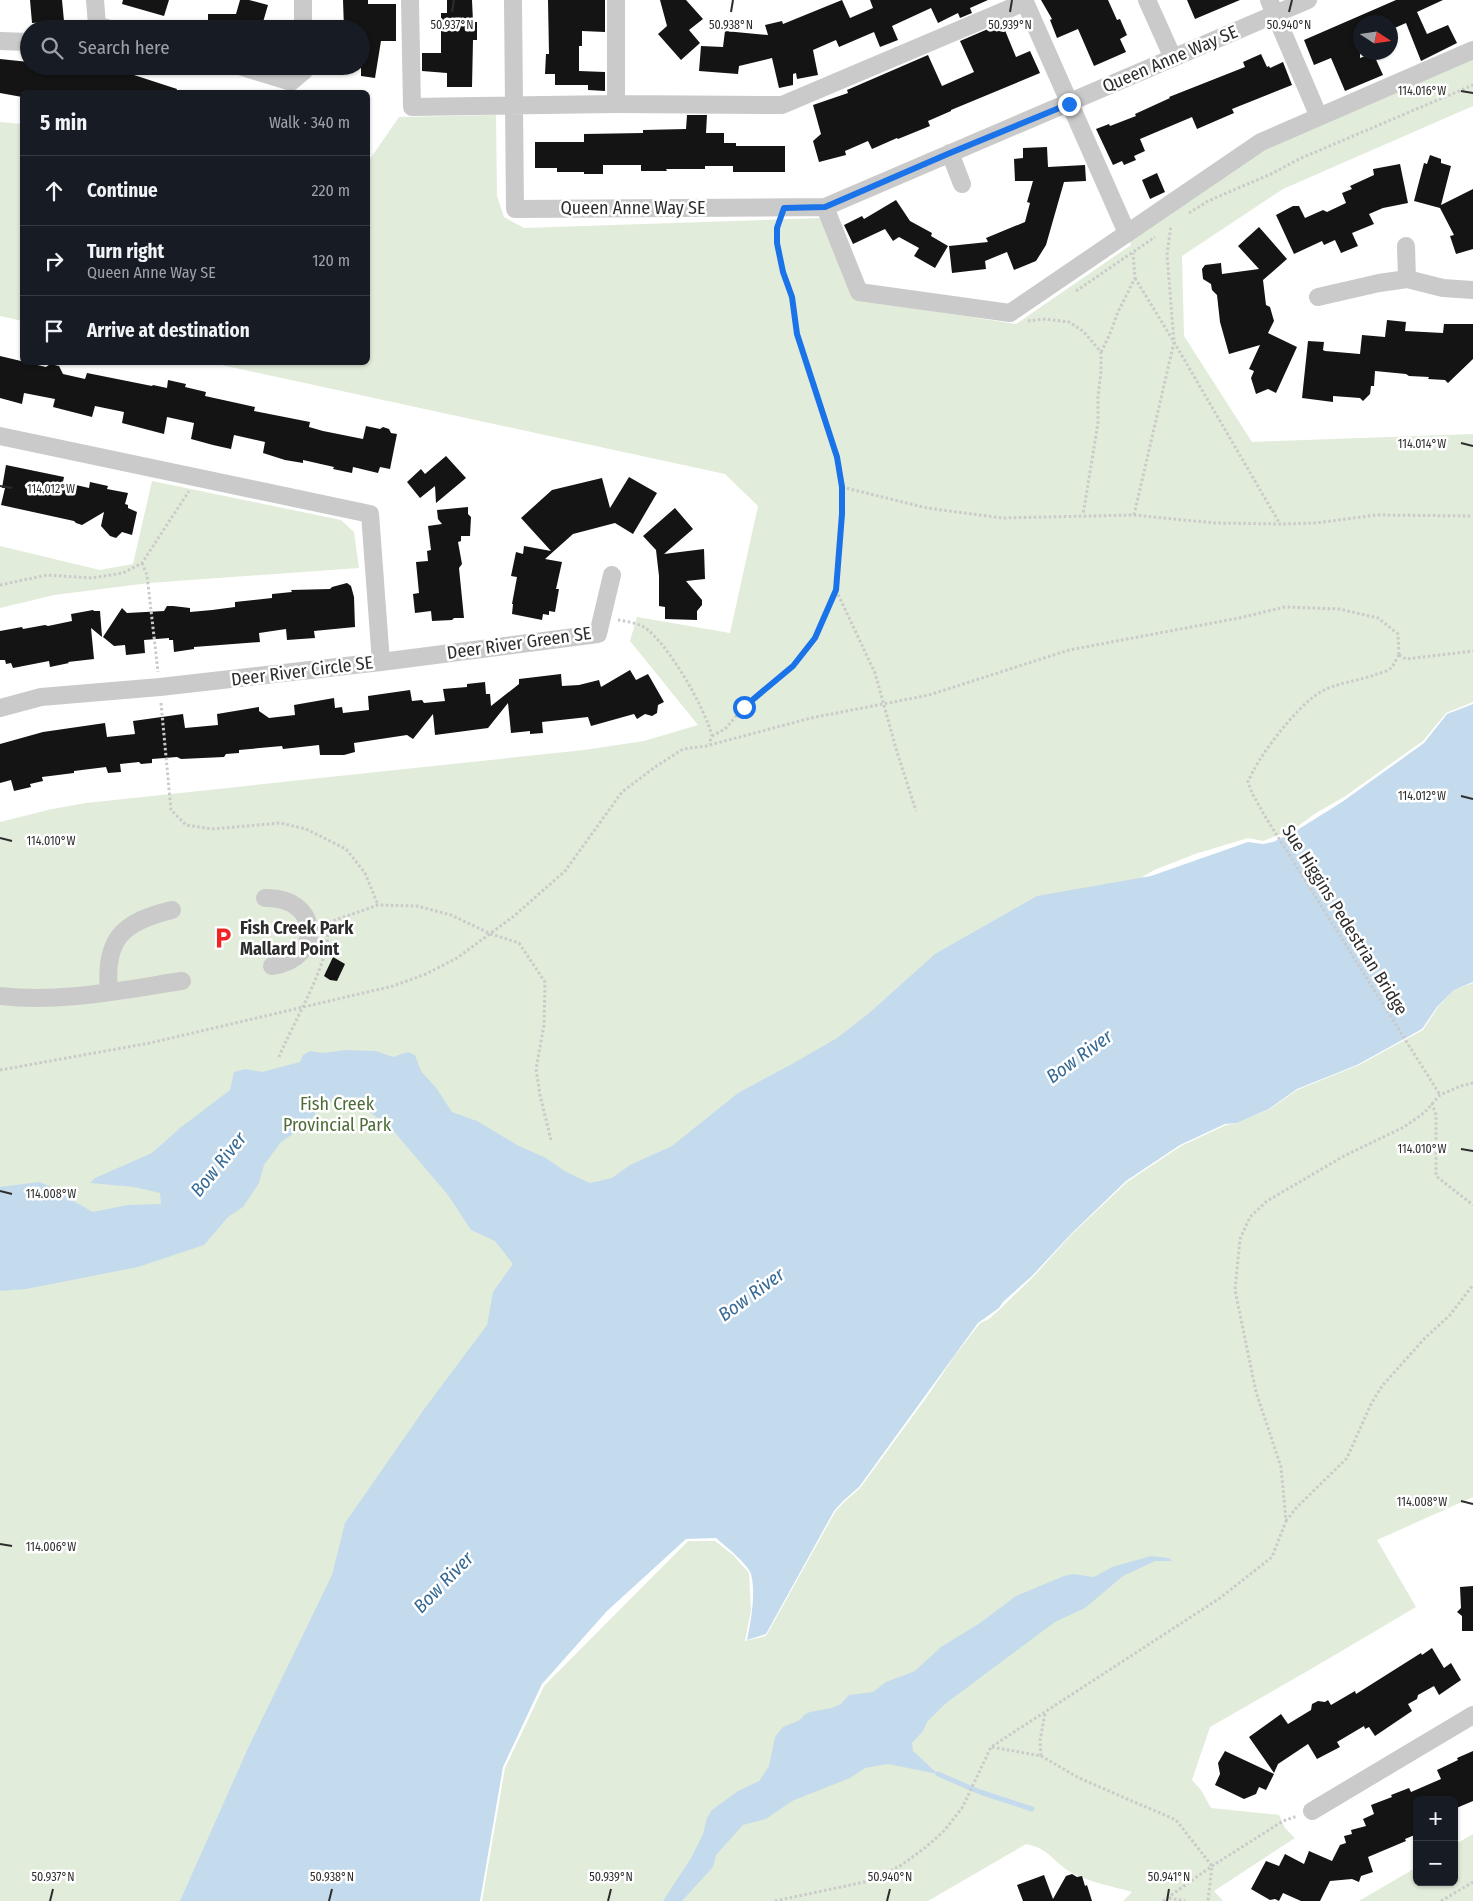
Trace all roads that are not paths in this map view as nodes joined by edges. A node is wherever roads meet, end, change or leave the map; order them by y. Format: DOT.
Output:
graph roads {
  1 [pos="95,0"];
  2 [pos="303,0"];
  3 [pos="410,0"];
  4 [pos="513,0"];
  5 [pos="616,0"];
  6 [pos="1147,0"];
  7 [pos="1308,0"];
  8 [pos="1272,7"];
  9 [pos="98,20"];
  10 [pos="303,20"];
  11 [pos="0,41"];
  12 [pos="20,42"];
  13 [pos="1473,50"];
  14 [pos="1173,58"];
  15 [pos="268,75"];
  16 [pos="299,75"];
  17 [pos="616,104"];
  18 [pos="1069,104"];
  19 [pos="513,106"];
  20 [pos="1319,117"];
  21 [pos="950,153"];
  22 [pos="962,184"];
  23 [pos="825,207"];
  24 [pos="1127,233"];
  25 [pos="1406,246"];
  26 [pos="1407,279"];
  27 [pos="1473,290"];
  28 [pos="1318,297"];
  29 [pos="0,436"];
  30 [pos="612,575"];
  31 [pos="381,662"];
  32 [pos="0,708"];
  33 [pos="264,898"];
  34 [pos="172,910"];
  35 [pos="272,966"];
  36 [pos="182,981"];
  37 [pos="109,992"];
  38 [pos="0,996"];
  39 [pos="1473,1715"];
  40 [pos="1312,1811"];
  1 -- 9 [label="street"];
  2 -- 10 [label="street"];
  3 -- 19 [label="street"];
  4 -- 19 [label="street, Queen Anne Way SE"];
  5 -- 17 [label="street"];
  6 -- 14 [label="street"];
  7 -- 8 [label="street, Queen Anne Way SE"];
  8 -- 14 [label="street, Queen Anne Way SE"];
  8 -- 20 [label="street"];
  11 -- 12 [label="street"];
  13 -- 20 [label="street"];
  14 -- 18 [label="street, Queen Anne Way SE"];
  15 -- 16 [label="street"];
  17 -- 18 [label="street"];
  17 -- 19 [label="street"];
  18 -- 21 [label="street, Queen Anne Way SE"];
  18 -- 24 [label="street"];
  19 -- 23 [label="street, Queen Anne Way SE"];
  20 -- 24 [label="street"];
  21 -- 22 [label="street"];
  21 -- 23 [label="street, Queen Anne Way SE"];
  23 -- 24 [label="street"];
  25 -- 26 [label="street"];
  26 -- 27 [label="street"];
  26 -- 28 [label="street"];
  29 -- 31 [label="street, Deer River Circle SE"];
  30 -- 31 [label="street, Deer River Green SE"];
  31 -- 32 [label="street, Deer River Circle SE"];
  33 -- 35 [label="street"];
  34 -- 37 [label="street"];
  36 -- 37 [label="street"];
  37 -- 38 [label="street"];
  39 -- 40 [label="street"];
}
